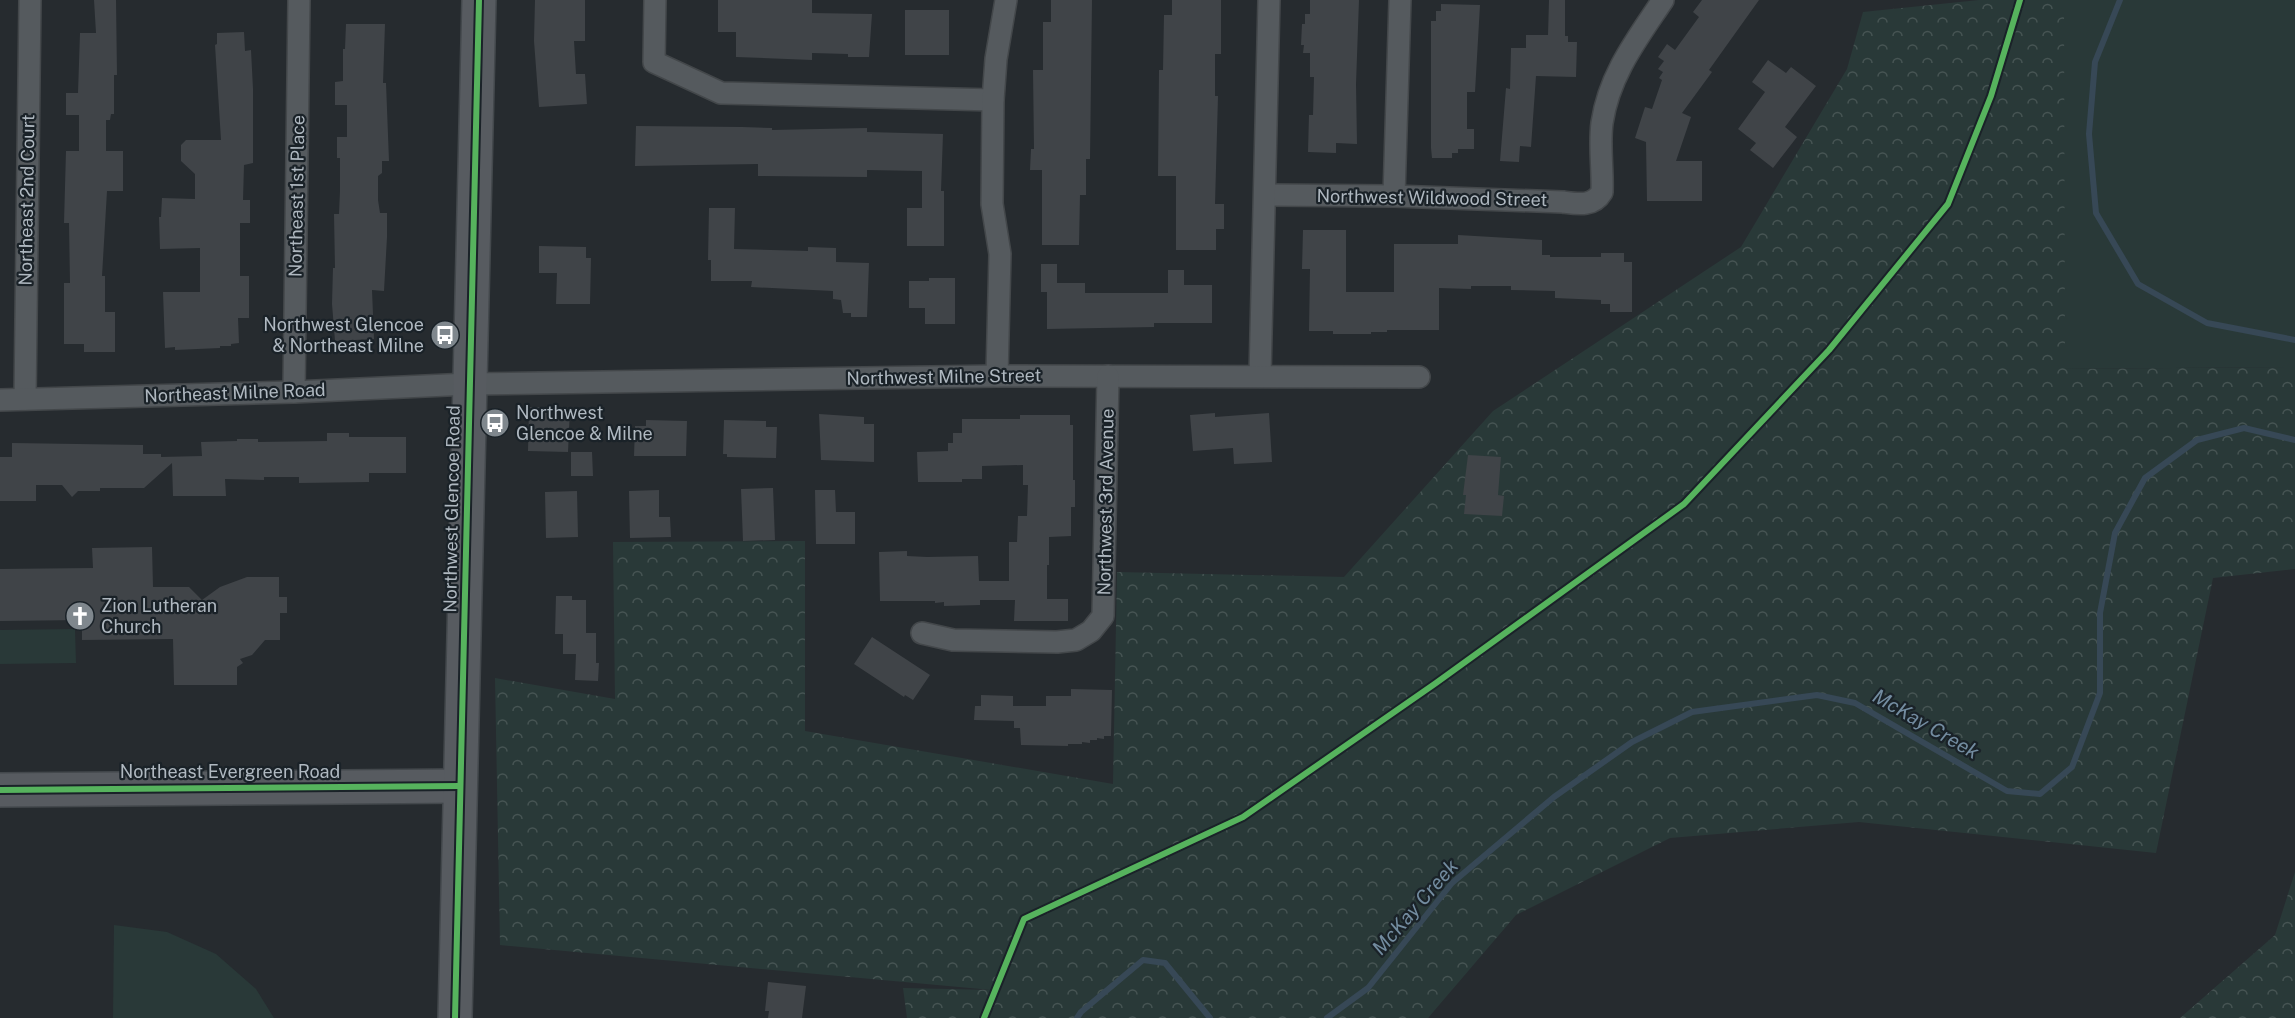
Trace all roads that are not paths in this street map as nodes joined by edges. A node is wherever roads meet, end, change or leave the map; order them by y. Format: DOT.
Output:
graph roads {
  1 [pos="30,0"];
  2 [pos="299,0"];
  3 [pos="479,0"];
  4 [pos="655,0"];
  5 [pos="1006,0"];
  6 [pos="1269,0"];
  7 [pos="1400,0"];
  8 [pos="1663,0"];
  9 [pos="993,100"];
  10 [pos="1265,195"];
  11 [pos="1394,196"];
  12 [pos="997,376"];
  13 [pos="1108,376"];
  14 [pos="1260,376"];
  15 [pos="1419,377"];
  16 [pos="469,384"];
  17 [pos="294,392"];
  18 [pos="25,399"];
  19 [pos="0,400"];
  20 [pos="922,633"];
  21 [pos="460,786"];
  22 [pos="0,790"];
  23 [pos="454,1018"];
  1 -- 18 [label="street, Northeast 2nd Court"];
  2 -- 17 [label="street, Northeast 1st Place"];
  3 -- 16 [label="main road, Northwest Glencoe Road"];
  4 -- 9 [label="street"];
  5 -- 9 [label="street"];
  6 -- 10 [label="street"];
  7 -- 11 [label="street"];
  8 -- 11 [label="street, Northwest Wildwood Street"];
  9 -- 12 [label="street"];
  10 -- 11 [label="street, Northwest Wildwood Street"];
  10 -- 14 [label="street"];
  12 -- 13 [label="street, Northwest Milne Street"];
  12 -- 16 [label="street, Northwest Milne Street"];
  13 -- 14 [label="street, Northwest Milne Street"];
  13 -- 20 [label="street, Northwest 3rd Avenue"];
  14 -- 15 [label="street, Northwest Milne Street"];
  16 -- 17 [label="street, Northeast Milne Road"];
  16 -- 21 [label="main road, Northwest Glencoe Road"];
  17 -- 18 [label="street, Northeast Milne Road"];
  18 -- 19 [label="street, Northeast Milne Road"];
  21 -- 22 [label="main road, Northeast Evergreen Road"];
  21 -- 23 [label="main road, Northwest Glencoe Road"];
}
